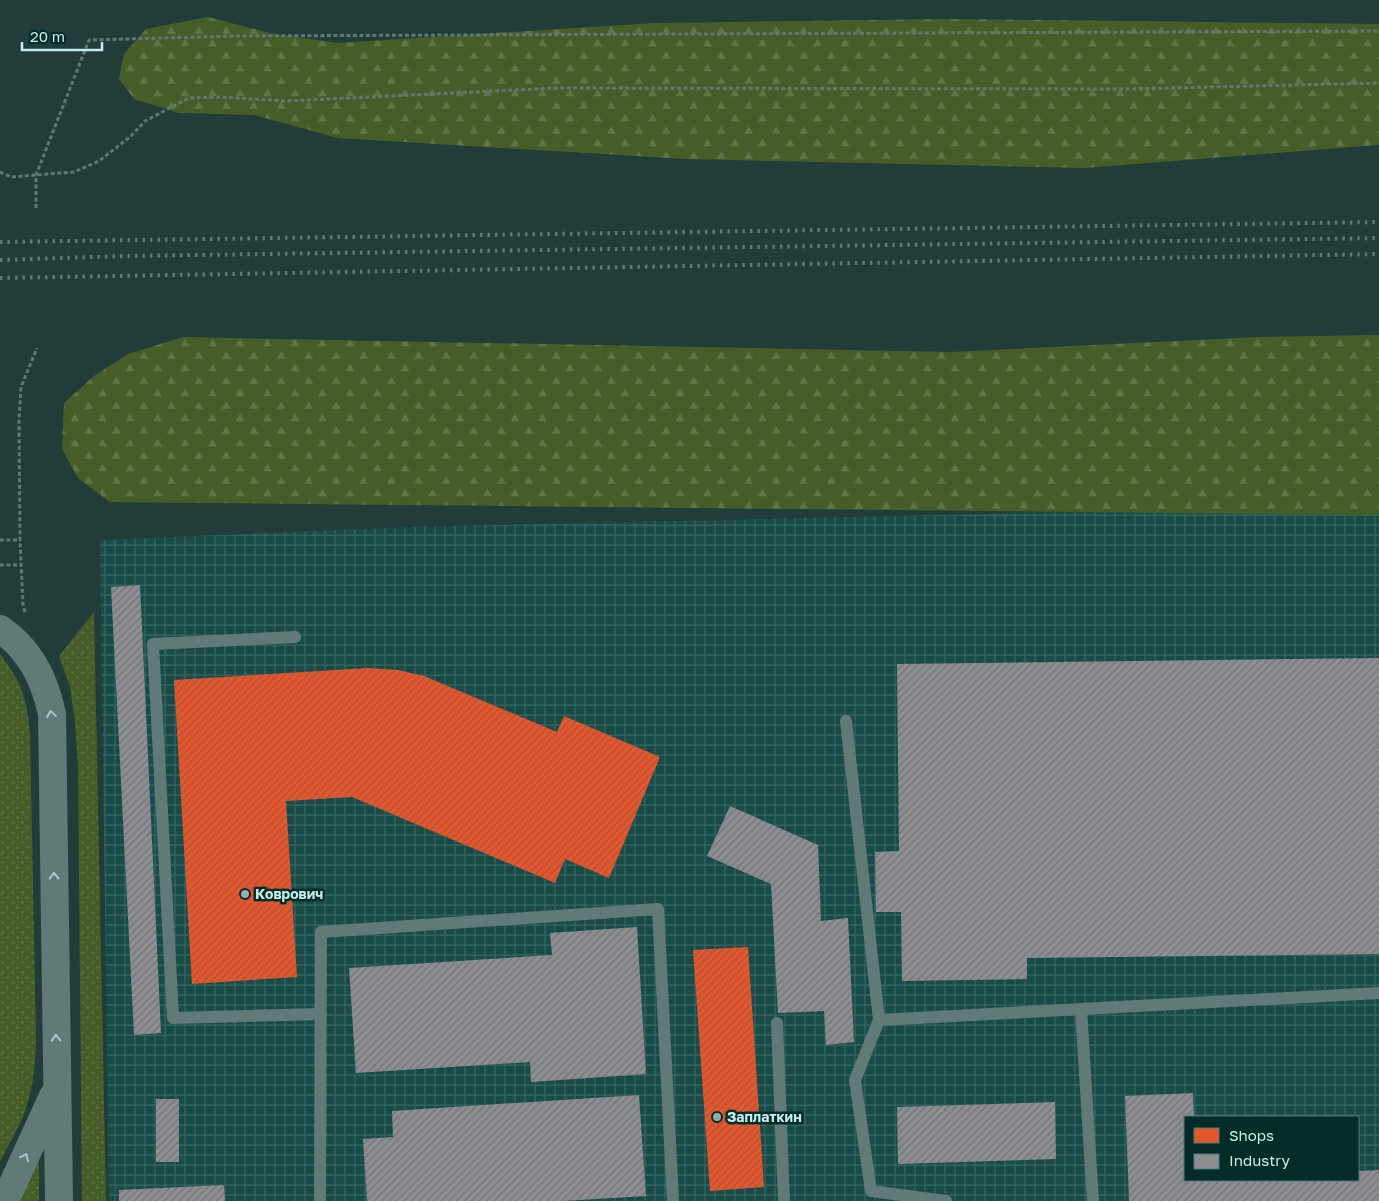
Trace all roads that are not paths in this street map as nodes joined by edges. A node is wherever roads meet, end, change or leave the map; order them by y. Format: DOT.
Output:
graph roads {
  1 [pos="0,629"];
  2 [pos="295,637"];
  3 [pos="846,721"];
  4 [pos="1379,993"];
  5 [pos="1081,1009"];
  6 [pos="321,1014"];
  7 [pos="879,1020"];
  8 [pos="776,1023"];
  9 [pos="57,1087"];
  10 [pos="5,1201"];
  11 [pos="59,1201"];
  12 [pos="320,1201"];
  13 [pos="673,1201"];
  14 [pos="784,1201"];
  15 [pos="946,1201"];
  16 [pos="1093,1201"];
  9 -- 1 [label="street, one-way"];
  2 -- 6 [label="lane"];
  3 -- 7 [label="lane"];
  4 -- 5 [label="lane"];
  5 -- 7 [label="lane"];
  5 -- 16 [label="lane"];
  6 -- 12 [label="lane"];
  6 -- 13 [label="lane"];
  7 -- 15 [label="lane"];
  8 -- 14 [label="lane"];
  10 -- 9 [label="street, one-way"];
  9 -- 11 [label="street"];
}
